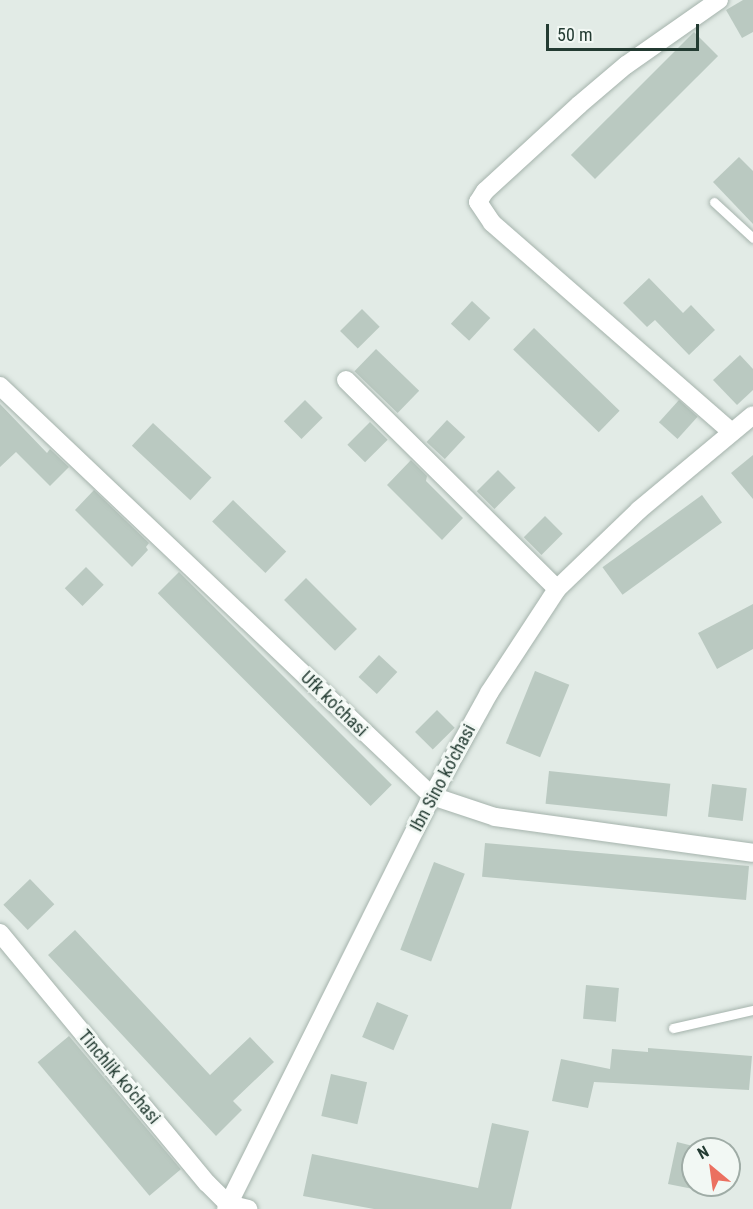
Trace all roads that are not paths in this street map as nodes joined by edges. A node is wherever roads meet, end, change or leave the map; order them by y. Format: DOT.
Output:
graph roads {
  1 [pos="719,0"];
  2 [pos="714,202"];
  3 [pos="753,238"];
  4 [pos="346,380"];
  5 [pos="0,386"];
  6 [pos="753,415"];
  7 [pos="732,432"];
  8 [pos="557,589"];
  9 [pos="432,796"];
  10 [pos="753,853"];
  11 [pos="0,933"];
  12 [pos="753,1010"];
  13 [pos="673,1028"];
  14 [pos="227,1206"];
  15 [pos="248,1209"];
  1 -- 7 [label="street"];
  2 -- 3 [label="lane"];
  4 -- 8 [label="street"];
  5 -- 9 [label="street, Ufk ko'chasi"];
  6 -- 7 [label="street, Ibn Sino ko'chasi"];
  7 -- 8 [label="street, Ibn Sino ko'chasi"];
  8 -- 9 [label="street, Ibn Sino ko'chasi"];
  9 -- 10 [label="street, Ufk ko'chasi"];
  9 -- 14 [label="street, Ibn Sino ko'chasi"];
  11 -- 14 [label="street, Tinchlik ko'chasi"];
  12 -- 13 [label="lane"];
  14 -- 15 [label="street, Tinchlik ko'chasi"];
}
